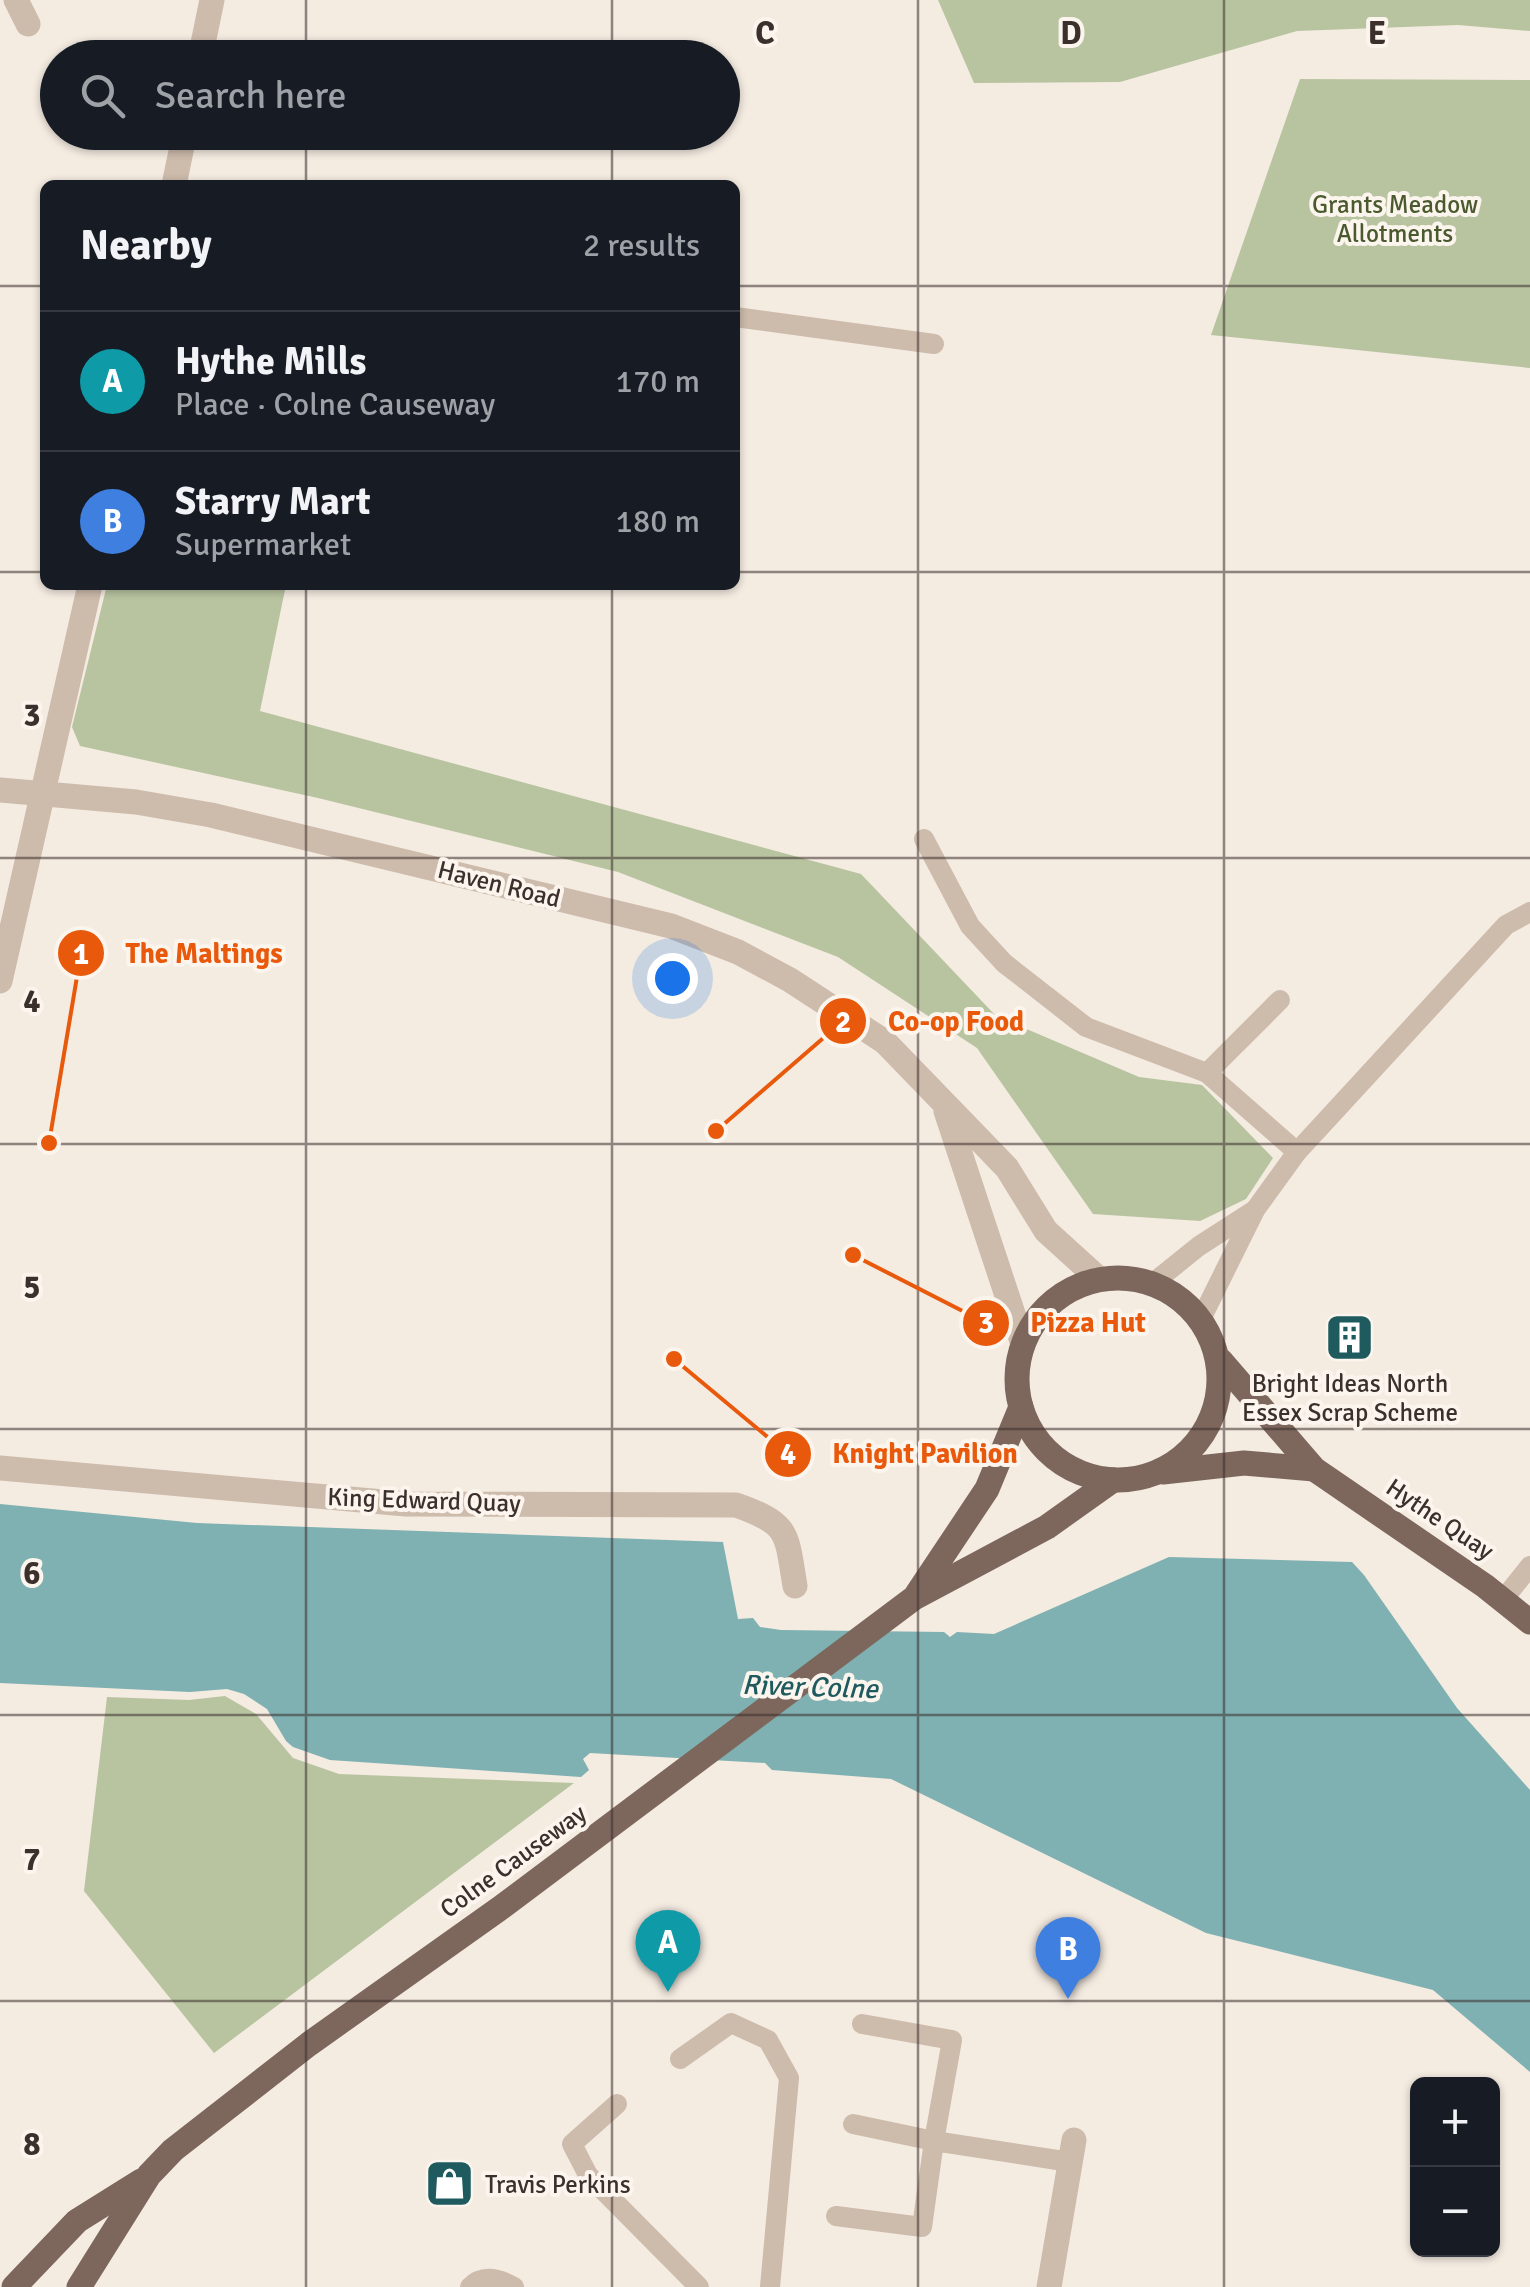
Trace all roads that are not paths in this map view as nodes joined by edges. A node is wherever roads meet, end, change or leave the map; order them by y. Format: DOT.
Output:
graph roads {
  1 [pos="16,0"];
  2 [pos="212,0"];
  3 [pos="28,24"];
  4 [pos="204,40"];
  5 [pos="181,150"];
  6 [pos="175,180"];
  7 [pos="740,318"];
  8 [pos="934,344"];
  9 [pos="89,590"];
  10 [pos="0,790"];
  11 [pos="43,794"];
  12 [pos="924,838"];
  13 [pos="1530,912"];
  14 [pos="0,981"];
  15 [pos="1280,1000"];
  16 [pos="1207,1073"];
  17 [pos="945,1106"];
  18 [pos="1297,1152"];
  19 [pos="1255,1210"];
  20 [pos="1099,1279"];
  21 [pos="1153,1283"];
  22 [pos="1201,1319"];
  23 [pos="1023,1344"];
  24 [pos="1221,1360"];
  25 [pos="1020,1407"];
  26 [pos="0,1468"];
  27 [pos="1314,1469"];
  28 [pos="1158,1472"];
  29 [pos="1113,1480"];
  30 [pos="1530,1566"];
  31 [pos="794,1586"];
  32 [pos="914,1598"];
  33 [pos="1503,1600"];
  34 [pos="1530,1622"];
  35 [pos="862,2024"];
  36 [pos="680,2059"];
  37 [pos="617,2104"];
  38 [pos="853,2124"];
  39 [pos="934,2141"];
  40 [pos="1072,2151"];
  41 [pos="149,2175"];
  42 [pos="836,2216"];
  43 [pos="14,2287"];
  44 [pos="80,2287"];
  45 [pos="470,2287"];
  46 [pos="514,2287"];
  47 [pos="699,2287"];
  48 [pos="770,2287"];
  49 [pos="1049,2287"];
  1 -- 3 [label="street"];
  2 -- 4 [label="street"];
  5 -- 6 [label="street"];
  7 -- 8 [label="lane"];
  9 -- 11 [label="street"];
  10 -- 11 [label="street, Haven Road"];
  11 -- 14 [label="street"];
  11 -- 17 [label="street, Haven Road"];
  12 -- 16 [label="lane"];
  13 -- 18 [label="lane"];
  15 -- 16 [label="lane"];
  16 -- 18 [label="lane"];
  17 -- 20 [label="street, Haven Road"];
  17 -- 23 [label="street, Haven Road"];
  18 -- 19 [label="lane"];
  19 -- 21 [label="lane"];
  19 -- 22 [label="lane"];
  20 -- 21 [label="main road"];
  20 -- 23 [label="main road"];
  21 -- 22 [label="main road"];
  22 -- 24 [label="main road"];
  23 -- 25 [label="main road"];
  24 -- 27 [label="main road, Hythe Quay"];
  24 -- 28 [label="main road"];
  25 -- 29 [label="main road"];
  25 -- 32 [label="main road, Colne Causeway"];
  26 -- 31 [label="street, King Edward Quay"];
  27 -- 28 [label="main road"];
  27 -- 33 [label="main road, Hythe Quay"];
  28 -- 29 [label="main road"];
  29 -- 32 [label="main road, Colne Causeway"];
  30 -- 33 [label="lane"];
  32 -- 41 [label="main road, Colne Causeway"];
  33 -- 34 [label="main road, Hythe Quay"];
  35 -- 39 [label="lane"];
  36 -- 48 [label="lane"];
  37 -- 47 [label="lane"];
  38 -- 39 [label="lane"];
  39 -- 40 [label="lane"];
  39 -- 42 [label="lane"];
  40 -- 49 [label="street"];
  41 -- 43 [label="main road, Colne Causeway"];
  41 -- 44 [label="main road, Colne Causeway"];
  45 -- 46 [label="lane"];
}
